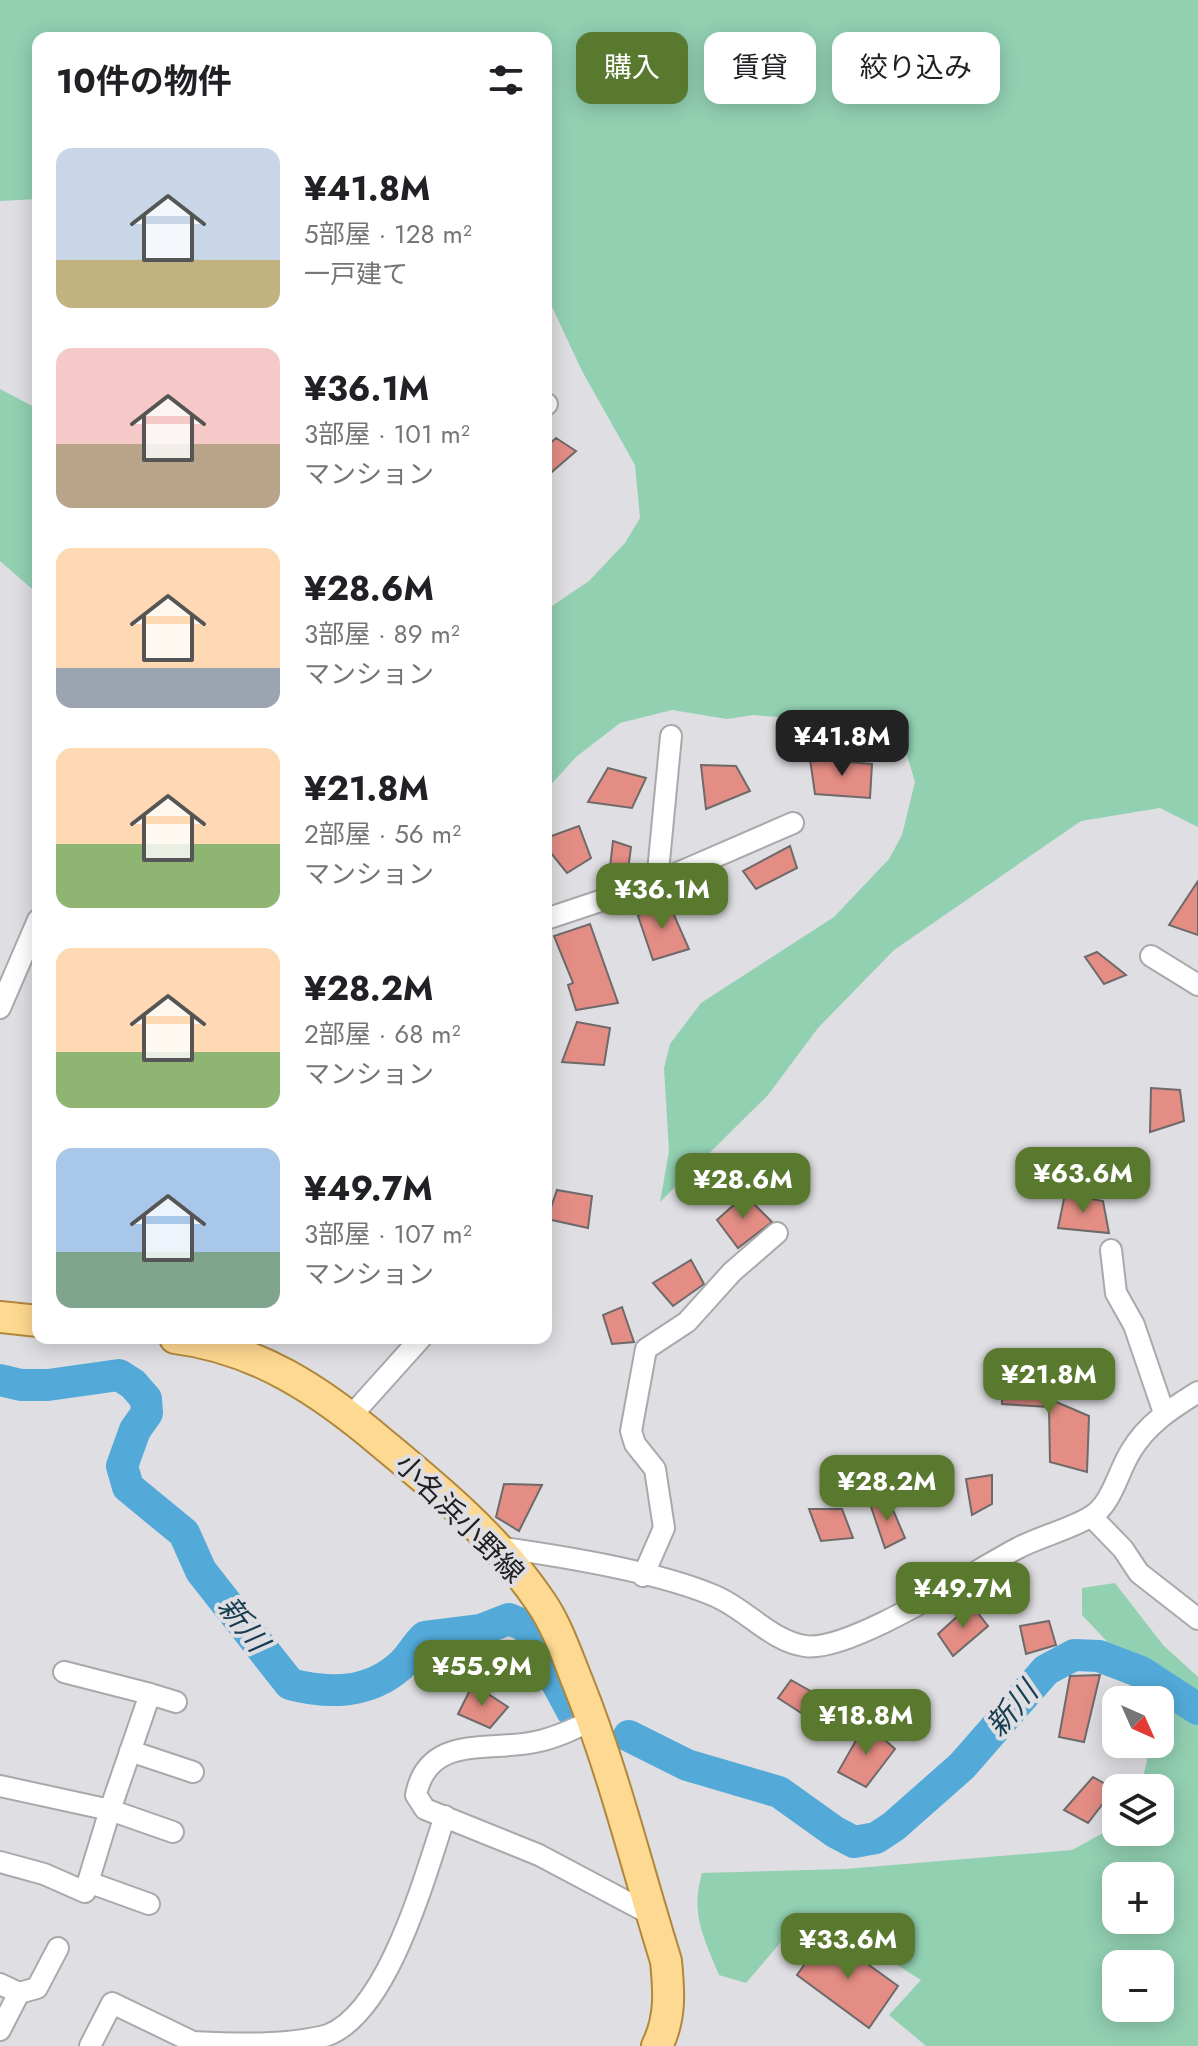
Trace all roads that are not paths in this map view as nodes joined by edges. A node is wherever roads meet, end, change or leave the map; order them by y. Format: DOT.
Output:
graph roads {
  1 [pos="671,736"];
  2 [pos="793,823"];
  3 [pos="657,882"];
  4 [pos="552,917"];
  5 [pos="32,931"];
  6 [pos="1151,956"];
  7 [pos="8,973"];
  8 [pos="1198,985"];
  9 [pos="0,1008"];
  10 [pos="777,1233"];
  11 [pos="1111,1250"];
  12 [pos="0,1317"];
  13 [pos="32,1320"];
  14 [pos="202,1344"];
  15 [pos="416,1344"];
  16 [pos="1198,1392"];
  17 [pos="1164,1413"];
  18 [pos="351,1416"];
  19 [pos="1092,1517"];
  20 [pos="497,1547"];
  21 [pos="643,1576"];
  22 [pos="1198,1619"];
  23 [pos="64,1672"];
  24 [pos="150,1694"];
  25 [pos="176,1702"];
  26 [pos="593,1720"];
  27 [pos="130,1751"];
  28 [pos="193,1772"];
  29 [pos="0,1786"];
  30 [pos="110,1810"];
  31 [pos="445,1816"];
  32 [pos="173,1832"];
  33 [pos="0,1862"];
  34 [pos="88,1882"];
  35 [pos="149,1904"];
  36 [pos="652,1915"];
  37 [pos="58,1948"];
  38 [pos="0,1984"];
  39 [pos="19,1993"];
  40 [pos="0,2030"];
  41 [pos="192,2044"];
  42 [pos="246,2045"];
  43 [pos="90,2046"];
  44 [pos="657,2046"];
  1 -- 3 [label="street"];
  2 -- 3 [label="street"];
  3 -- 4 [label="street"];
  5 -- 7 [label="street"];
  6 -- 8 [label="street"];
  7 -- 9 [label="street"];
  10 -- 21 [label="street"];
  11 -- 17 [label="street"];
  12 -- 13 [label="main road"];
  14 -- 18 [label="main road, 小名浜小野線"];
  15 -- 18 [label="street"];
  16 -- 17 [label="street"];
  17 -- 19 [label="street"];
  18 -- 20 [label="main road, 小名浜小野線"];
  19 -- 21 [label="street"];
  19 -- 22 [label="street"];
  20 -- 21 [label="street"];
  20 -- 26 [label="main road, 小名浜小野線"];
  23 -- 24 [label="street"];
  24 -- 25 [label="street"];
  24 -- 27 [label="street"];
  26 -- 31 [label="street"];
  26 -- 36 [label="main road, 小名浜小野線"];
  27 -- 28 [label="street"];
  27 -- 30 [label="street"];
  29 -- 30 [label="street"];
  30 -- 32 [label="street"];
  30 -- 34 [label="street"];
  31 -- 36 [label="street"];
  31 -- 42 [label="street"];
  33 -- 34 [label="street"];
  34 -- 35 [label="street"];
  36 -- 44 [label="main road, 小名浜小野線"];
  37 -- 39 [label="street"];
  38 -- 39 [label="street"];
  39 -- 40 [label="street"];
  41 -- 42 [label="street"];
  41 -- 43 [label="street"];
}
